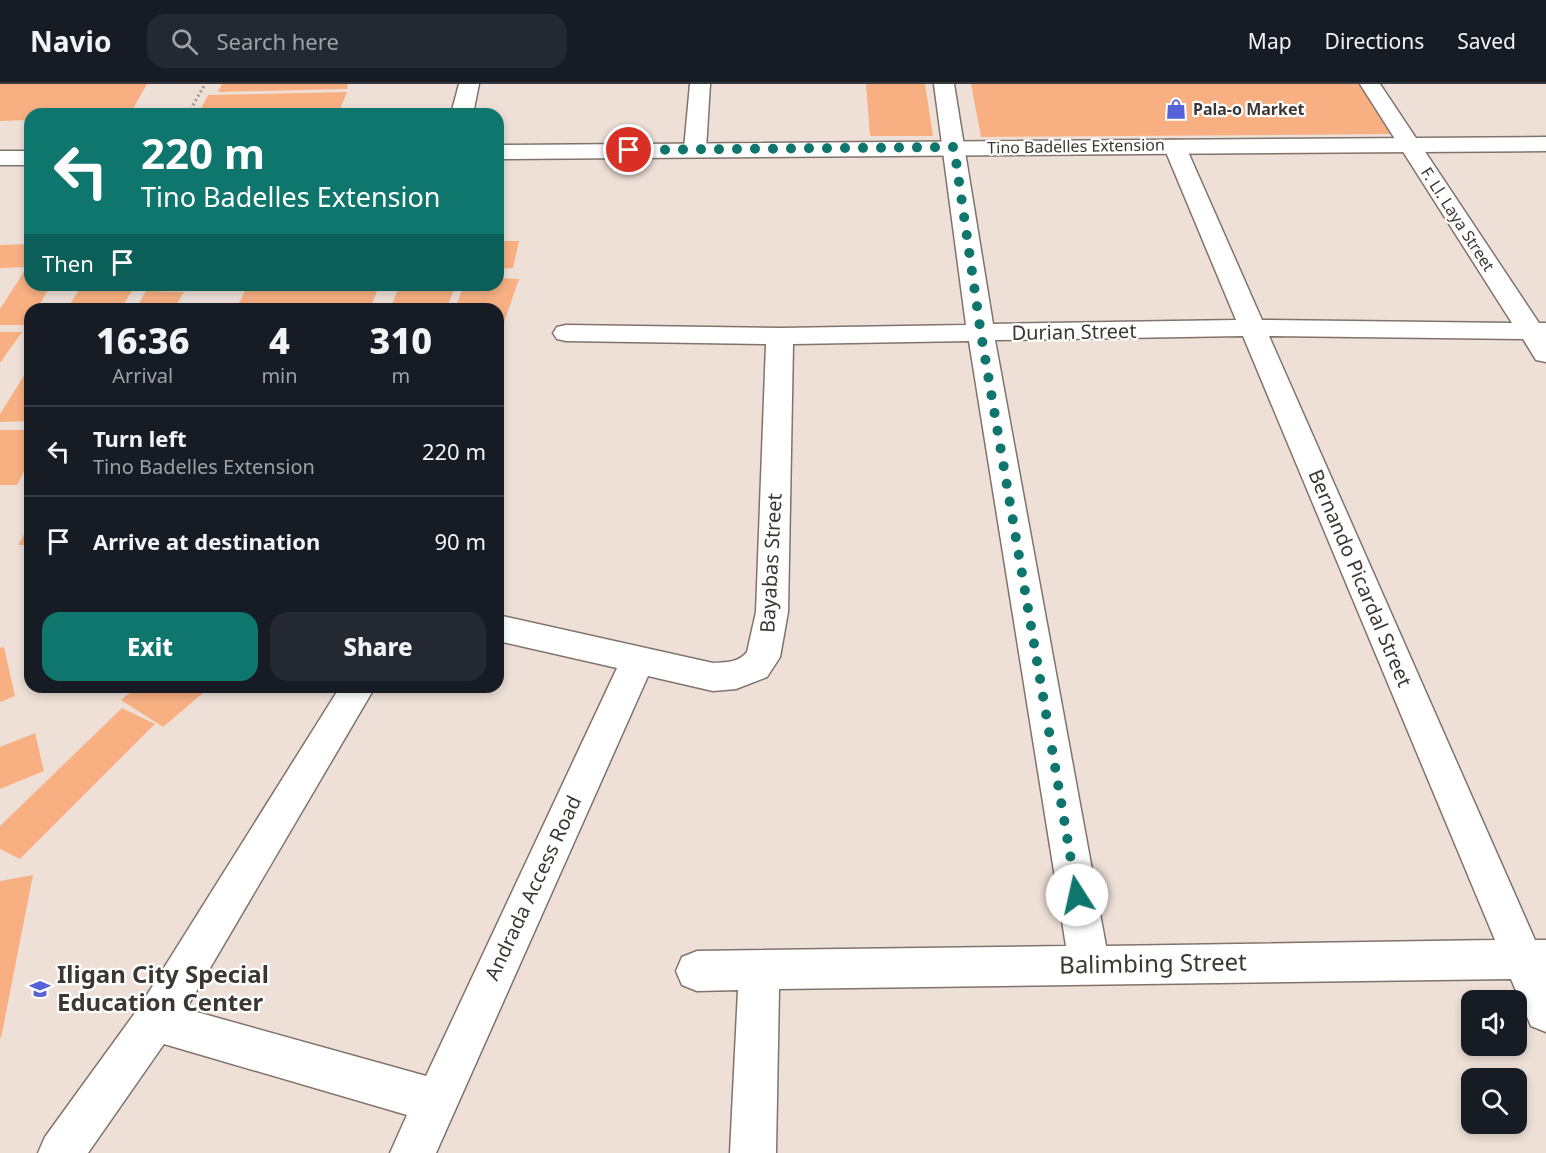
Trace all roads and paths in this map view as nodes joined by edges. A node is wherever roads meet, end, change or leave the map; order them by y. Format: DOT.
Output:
graph roads {
  1 [pos="205,84"];
  2 [pos="469,84"];
  3 [pos="700,84"];
  4 [pos="944,84"];
  5 [pos="1370,84"];
  6 [pos="191,108"];
  7 [pos="463,108"];
  8 [pos="1408,143"];
  9 [pos="1546,144"];
  10 [pos="1174,145"];
  11 [pos="954,147"];
  12 [pos="695,149"];
  13 [pos="504,152"];
  14 [pos="0,158"];
  15 [pos="24,158"];
  16 [pos="1253,328"];
  17 [pos="1538,330"];
  18 [pos="566,333"];
  19 [pos="981,334"];
  20 [pos="780,336"];
  21 [pos="1546,354"];
  22 [pos="504,629"];
  23 [pos="632,675"];
  24 [pos="354,693"];
  25 [pos="1535,959"];
  26 [pos="1089,965"];
  27 [pos="759,970"];
  28 [pos="697,971"];
  29 [pos="1546,1012"];
  30 [pos="155,1021"];
  31 [pos="435,1101"];
  32 [pos="61,1153"];
  33 [pos="413,1153"];
  34 [pos="753,1153"];
  1 -- 6 [label="path"];
  2 -- 7 [label="street"];
  3 -- 12 [label="street"];
  4 -- 11 [label="street"];
  5 -- 8 [label="street, F. Ll. Laya Street"];
  8 -- 9 [label="street, Tino Badelles Extension"];
  8 -- 10 [label="street, Tino Badelles Extension"];
  8 -- 17 [label="street, F. Ll. Laya Street"];
  10 -- 11 [label="street, Tino Badelles Extension"];
  10 -- 16 [label="street, Bernando Picardal Street"];
  11 -- 12 [label="street, Tino Badelles Extension"];
  11 -- 19 [label="street"];
  12 -- 13 [label="street, Tino Badelles Extension"];
  14 -- 15 [label="street"];
  16 -- 17 [label="street, Durian Street"];
  16 -- 19 [label="street, Durian Street"];
  16 -- 25 [label="street, Bernando Picardal Street"];
  17 -- 21 [label="street, F. Ll. Laya Street"];
  18 -- 20 [label="street, Durian Street"];
  19 -- 20 [label="street, Durian Street"];
  19 -- 26 [label="street"];
  20 -- 22 [label="street, Bayabas Street"];
  23 -- 31 [label="street, Andrada Access Road"];
  24 -- 30 [label="street"];
  25 -- 26 [label="street, Balimbing Street"];
  25 -- 29 [label="street, Bernando Picardal Street"];
  26 -- 27 [label="street, Balimbing Street"];
  27 -- 28 [label="street, Balimbing Street"];
  27 -- 34 [label="street"];
  30 -- 31 [label="street"];
  30 -- 32 [label="street"];
  31 -- 33 [label="street, Andrada Access Road"];
}
